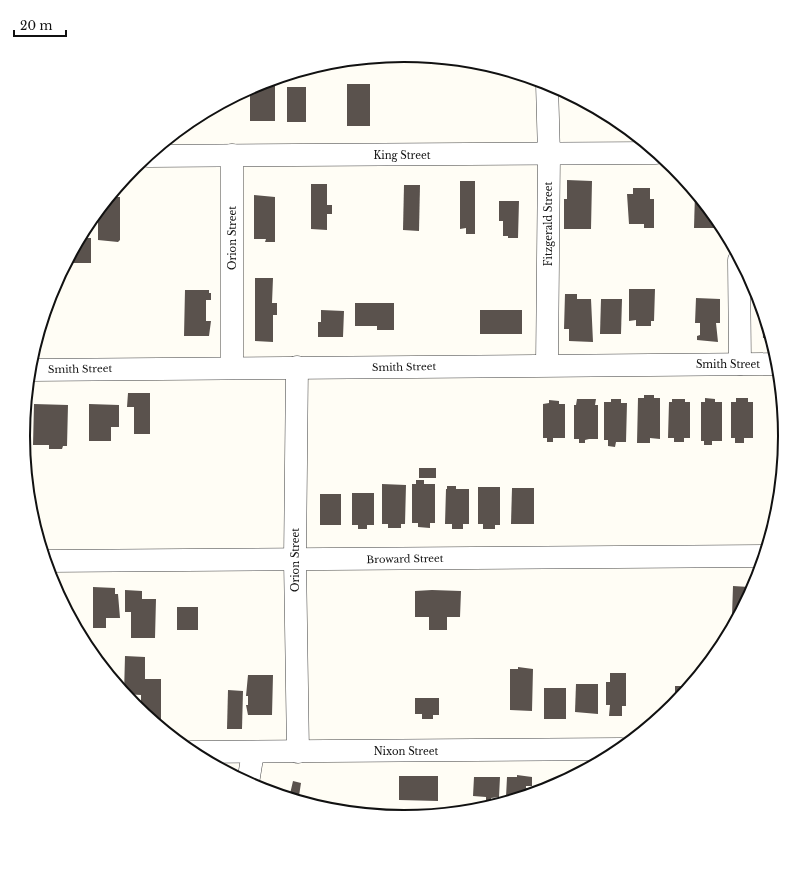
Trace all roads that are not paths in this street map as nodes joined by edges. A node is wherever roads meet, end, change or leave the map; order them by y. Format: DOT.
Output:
graph roads {
  1 [pos="547,91"];
  2 [pos="649,153"];
  3 [pos="232,155"];
  4 [pos="549,155"];
  5 [pos="156,156"];
  6 [pos="739,271"];
  7 [pos="740,364"];
  8 [pos="771,364"];
  9 [pos="547,365"];
  10 [pos="232,368"];
  11 [pos="297,368"];
  12 [pos="36,370"];
  13 [pos="758,556"];
  14 [pos="295,560"];
  15 [pos="51,561"];
  16 [pos="609,749"];
  17 [pos="204,752"];
  18 [pos="253,752"];
  19 [pos="298,752"];
  20 [pos="249,777"];
  1 -- 4 [label="street, Fitzgerald Street"];
  2 -- 4 [label="street, King Street"];
  3 -- 4 [label="street, King Street"];
  3 -- 5 [label="street, King Street"];
  3 -- 10 [label="street, Orion Street"];
  4 -- 9 [label="street, Fitzgerald Street"];
  6 -- 7 [label="street"];
  7 -- 8 [label="street, Smith Street"];
  7 -- 9 [label="street, Smith Street"];
  9 -- 11 [label="street, Smith Street"];
  10 -- 11 [label="street, Smith Street"];
  10 -- 12 [label="street, Smith Street"];
  11 -- 14 [label="street, Orion Street"];
  13 -- 14 [label="street, Broward Street"];
  14 -- 15 [label="street, Broward Street"];
  14 -- 19 [label="street, Orion Street"];
  16 -- 19 [label="street, Nixon Street"];
  17 -- 18 [label="street, Nixon Street"];
  18 -- 19 [label="street, Nixon Street"];
  18 -- 20 [label="street"];
}
